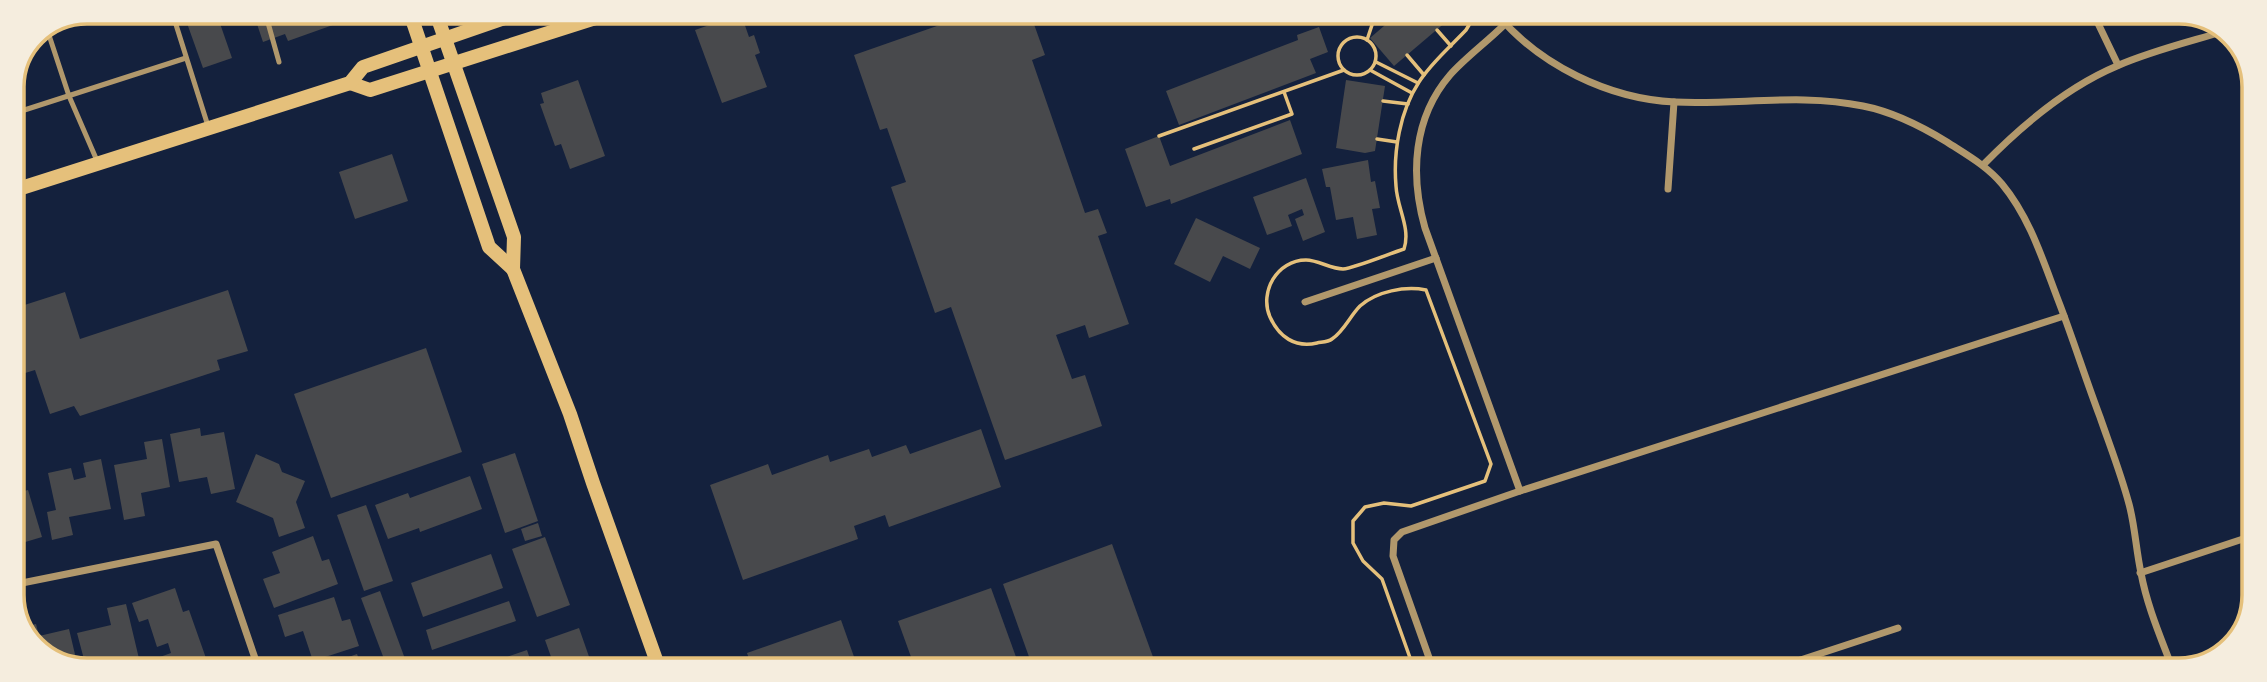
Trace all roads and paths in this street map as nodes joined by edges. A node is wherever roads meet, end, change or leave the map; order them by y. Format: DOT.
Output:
graph roads {
  1 [pos="176,24"];
  2 [pos="268,24"];
  3 [pos="413,24"];
  4 [pos="440,24"];
  5 [pos="486,24"];
  6 [pos="577,24"];
  7 [pos="1372,24"];
  8 [pos="1469,24"];
  9 [pos="1505,24"];
  10 [pos="2098,24"];
  11 [pos="1437,30"];
  12 [pos="2213,35"];
  13 [pos="50,38"];
  14 [pos="444,38"];
  15 [pos="1367,40"];
  16 [pos="420,46"];
  17 [pos="1451,46"];
  18 [pos="1407,55"];
  19 [pos="186,58"];
  20 [pos="1376,61"];
  21 [pos="279,62"];
  22 [pos="453,64"];
  23 [pos="2118,65"];
  24 [pos="1370,69"];
  25 [pos="1345,70"];
  26 [pos="429,72"];
  27 [pos="1424,75"];
  28 [pos="350,83"];
  29 [pos="1418,83"];
  30 [pos="1284,92"];
  31 [pos="1412,93"];
  32 [pos="69,96"];
  33 [pos="1383,101"];
  34 [pos="1674,102"];
  35 [pos="1408,104"];
  36 [pos="24,110"];
  37 [pos="209,129"];
  38 [pos="1159,136"];
  39 [pos="1377,139"];
  40 [pos="1397,142"];
  41 [pos="1195,149"];
  42 [pos="98,164"];
  43 [pos="1983,164"];
  44 [pos="24,187"];
  45 [pos="1668,189"];
  46 [pos="1436,258"];
  47 [pos="513,269"];
  48 [pos="1305,302"];
  49 [pos="2064,316"];
  50 [pos="1520,491"];
  51 [pos="2242,539"];
  52 [pos="2140,573"];
  53 [pos="25,581"];
  54 [pos="1898,628"];
  55 [pos="255,658"];
  56 [pos="655,658"];
  57 [pos="1410,658"];
  58 [pos="1429,658"];
  59 [pos="1807,658"];
  60 [pos="2169,658"];
  1 -- 19 [label="lane"];
  2 -- 21 [label="lane"];
  3 -- 16 [label="main road"];
  4 -- 14 [label="main road"];
  5 -- 14 [label="main road"];
  6 -- 22 [label="main road"];
  7 -- 15 [label="path"];
  8 -- 17 [label="path"];
  9 -- 34 [label="street"];
  9 -- 46 [label="street"];
  10 -- 23 [label="street"];
  11 -- 17 [label="path"];
  12 -- 23 [label="street"];
  13 -- 32 [label="lane"];
  14 -- 16 [label="main road"];
  14 -- 22 [label="main road"];
  15 -- 20 [label="path"];
  15 -- 25 [label="path"];
  16 -- 26 [label="main road"];
  16 -- 28 [label="main road"];
  17 -- 27 [label="path"];
  18 -- 27 [label="path"];
  19 -- 32 [label="lane"];
  19 -- 37 [label="lane"];
  20 -- 24 [label="path"];
  20 -- 29 [label="path"];
  22 -- 26 [label="main road"];
  22 -- 47 [label="main road"];
  23 -- 43 [label="street"];
  24 -- 25 [label="path"];
  24 -- 31 [label="path"];
  25 -- 30 [label="path"];
  26 -- 28 [label="main road"];
  26 -- 47 [label="main road"];
  27 -- 29 [label="path"];
  28 -- 37 [label="main road"];
  29 -- 31 [label="path"];
  30 -- 38 [label="path"];
  30 -- 41 [label="path"];
  31 -- 35 [label="path"];
  32 -- 36 [label="lane"];
  32 -- 42 [label="lane"];
  33 -- 35 [label="path"];
  34 -- 43 [label="street"];
  34 -- 45 [label="street"];
  35 -- 40 [label="path"];
  37 -- 42 [label="main road"];
  39 -- 40 [label="path"];
  40 -- 57 [label="path"];
  42 -- 44 [label="main road"];
  43 -- 49 [label="street"];
  46 -- 48 [label="street"];
  46 -- 50 [label="street"];
  47 -- 56 [label="main road"];
  49 -- 50 [label="street"];
  49 -- 52 [label="street"];
  50 -- 58 [label="street"];
  51 -- 52 [label="street"];
  52 -- 60 [label="street"];
  53 -- 55 [label="street"];
  54 -- 59 [label="street"];
}
